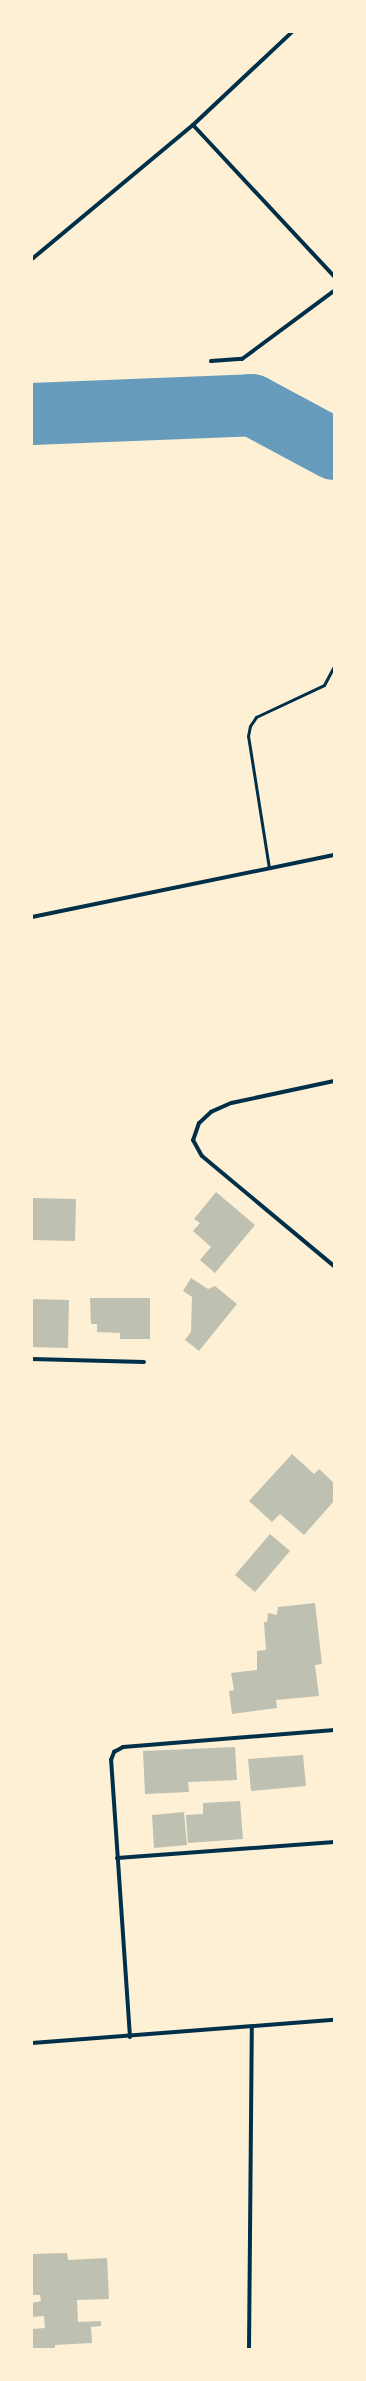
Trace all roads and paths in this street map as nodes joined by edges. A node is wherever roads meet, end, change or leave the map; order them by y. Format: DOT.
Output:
graph roads {
  1 [pos="292,32"];
  2 [pos="193,125"];
  3 [pos="32,259"];
  4 [pos="334,276"];
  5 [pos="334,291"];
  6 [pos="211,361"];
  7 [pos="334,666"];
  8 [pos="334,855"];
  9 [pos="269,868"];
  10 [pos="32,917"];
  11 [pos="334,1081"];
  12 [pos="334,1266"];
  13 [pos="32,1359"];
  14 [pos="144,1362"];
  15 [pos="334,1730"];
  16 [pos="334,1842"];
  17 [pos="117,1858"];
  18 [pos="334,2020"];
  19 [pos="252,2027"];
  20 [pos="130,2037"];
  21 [pos="32,2043"];
  22 [pos="249,2349"];
  1 -- 2 [label="street"];
  2 -- 3 [label="street"];
  2 -- 4 [label="street"];
  5 -- 6 [label="street"];
  7 -- 9 [label="lane"];
  8 -- 9 [label="street"];
  9 -- 10 [label="street"];
  11 -- 12 [label="street"];
  13 -- 14 [label="street"];
  15 -- 17 [label="street"];
  16 -- 17 [label="street"];
  17 -- 20 [label="street"];
  18 -- 19 [label="street"];
  19 -- 20 [label="street"];
  19 -- 22 [label="street"];
  20 -- 21 [label="street"];
}
